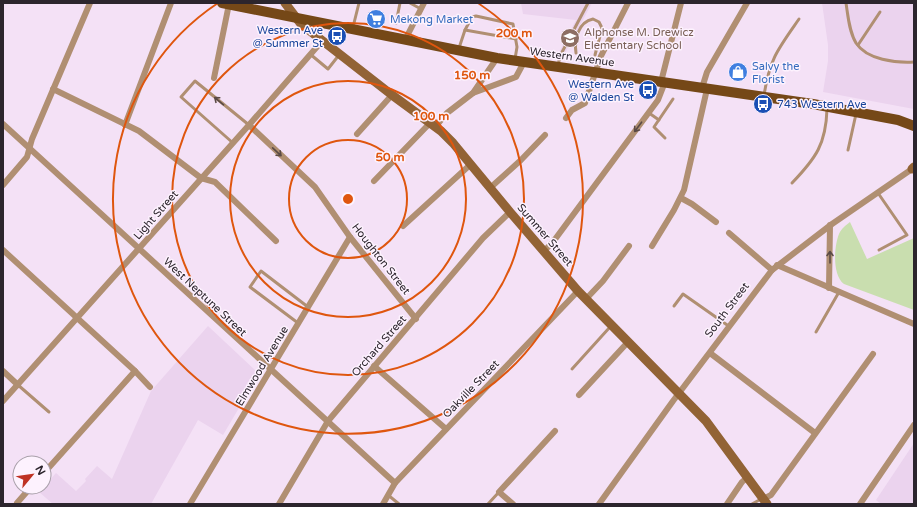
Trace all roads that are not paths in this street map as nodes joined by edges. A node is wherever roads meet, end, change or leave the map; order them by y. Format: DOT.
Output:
graph roads {
  1 [pos="90,3"];
  2 [pos="171,3"];
  3 [pos="285,3"];
  4 [pos="359,3"];
  5 [pos="400,3"];
  6 [pos="410,3"];
  7 [pos="588,3"];
  8 [pos="628,3"];
  9 [pos="681,3"];
  10 [pos="747,3"];
  11 [pos="846,3"];
  12 [pos="225,4"];
  13 [pos="423,6"];
  14 [pos="880,12"];
  15 [pos="297,18"];
  16 [pos="799,19"];
  17 [pos="396,23"];
  18 [pos="353,29"];
  19 [pos="465,30"];
  20 [pos="516,39"];
  21 [pos="322,40"];
  22 [pos="405,40"];
  23 [pos="858,45"];
  24 [pos="459,50"];
  25 [pos="576,53"];
  26 [pos="310,54"];
  27 [pos="340,55"];
  28 [pos="595,55"];
  29 [pos="497,58"];
  30 [pos="520,62"];
  31 [pos="914,62"];
  32 [pos="557,67"];
  33 [pos="596,72"];
  34 [pos="214,78"];
  35 [pos="663,82"];
  36 [pos="704,88"];
  37 [pos="53,89"];
  38 [pos="473,93"];
  39 [pos="392,95"];
  40 [pos="764,97"];
  41 [pos="673,99"];
  42 [pos="827,107"];
  43 [pos="857,112"];
  44 [pos="649,113"];
  45 [pos="566,118"];
  46 [pos="914,119"];
  47 [pos="659,120"];
  48 [pos="898,120"];
  49 [pos="3,124"];
  50 [pos="125,124"];
  51 [pos="432,125"];
  52 [pos="249,126"];
  53 [pos="914,126"];
  54 [pos="357,134"];
  55 [pos="545,135"];
  56 [pos="665,138"];
  57 [pos="233,143"];
  58 [pos="29,148"];
  59 [pos="848,150"];
  60 [pos="471,164"];
  61 [pos="913,168"];
  62 [pos="201,178"];
  63 [pos="374,180"];
  64 [pos="792,183"];
  65 [pos="3,185"];
  66 [pos="490,188"];
  67 [pos="878,193"];
  68 [pos="681,198"];
  69 [pos="510,212"];
  70 [pos="716,222"];
  71 [pos="830,225"];
  72 [pos="403,226"];
  73 [pos="729,233"];
  74 [pos="350,237"];
  75 [pos="276,241"];
  76 [pos="629,246"];
  77 [pos="652,246"];
  78 [pos="139,249"];
  79 [pos="3,250"];
  80 [pos="878,250"];
  81 [pos="544,252"];
  82 [pos="775,268"];
  83 [pos="829,288"];
  84 [pos="578,291"];
  85 [pos="839,292"];
  86 [pos="586,299"];
  87 [pos="674,306"];
  88 [pos="308,307"];
  89 [pos="78,318"];
  90 [pos="416,319"];
  91 [pos="299,324"];
  92 [pos="914,324"];
  93 [pos="612,326"];
  94 [pos="730,327"];
  95 [pos="816,332"];
  96 [pos="628,342"];
  97 [pos="710,353"];
  98 [pos="873,354"];
  99 [pos="374,366"];
  100 [pos="572,369"];
  101 [pos="270,370"];
  102 [pos="3,371"];
  103 [pos="135,371"];
  104 [pos="18,385"];
  105 [pos="150,387"];
  106 [pos="679,392"];
  107 [pos="579,395"];
  108 [pos="3,400"];
  109 [pos="49,412"];
  110 [pos="328,421"];
  111 [pos="914,425"];
  112 [pos="446,429"];
  113 [pos="555,431"];
  114 [pos="815,433"];
  115 [pos="52,464"];
  116 [pos="748,477"];
  117 [pos="395,483"];
  118 [pos="499,492"];
  119 [pos="24,495"];
  120 [pos="388,495"];
  121 [pos="765,501"];
  122 [pos="17,503"];
  123 [pos="190,504"];
  124 [pos="279,504"];
  125 [pos="383,504"];
  126 [pos="399,504"];
  127 [pos="488,504"];
  128 [pos="513,504"];
  129 [pos="600,504"];
  130 [pos="727,504"];
  131 [pos="752,504"];
  132 [pos="860,504"];
  1 -- 37 [label="street"];
  2 -- 50 [label="street"];
  3 -- 15 [label="main road, Summer Street"];
  4 -- 18 [label="lane"];
  5 -- 17 [label="lane"];
  6 -- 13 [label="lane"];
  7 -- 32 [label="lane"];
  8 -- 33 [label="street"];
  9 -- 35 [label="street"];
  10 -- 36 [label="street"];
  11 -- 23 [label="lane"];
  12 -- 15 [label="main road, Western Avenue"];
  12 -- 34 [label="street"];
  13 -- 22 [label="street"];
  14 -- 23 [label="lane"];
  15 -- 18 [label="main road, Western Avenue"];
  15 -- 21 [label="main road, Summer Street"];
  16 -- 40 [label="lane"];
  18 -- 22 [label="main road, Western Avenue"];
  19 -- 20 [label="lane"];
  19 -- 20 [label="lane"];
  19 -- 24 [label="lane"];
  20 -- 30 [label="lane"];
  21 -- 26 [label="street, Light Street"];
  21 -- 27 [label="main road, Summer Street"];
  22 -- 24 [label="main road, Western Avenue"];
  23 -- 31 [label="lane"];
  24 -- 29 [label="main road, Western Avenue"];
  25 -- 28 [label="lane"];
  26 -- 27 [label="lane"];
  26 -- 52 [label="street, Light Street"];
  27 -- 39 [label="main road, Summer Street"];
  29 -- 30 [label="main road, Western Avenue"];
  29 -- 38 [label="street"];
  30 -- 32 [label="main road, Western Avenue"];
  30 -- 38 [label="street"];
  32 -- 33 [label="main road, Western Avenue"];
  33 -- 35 [label="main road, Western Avenue"];
  33 -- 45 [label="street"];
  35 -- 36 [label="main road, Western Avenue"];
  35 -- 44 [label="street"];
  36 -- 40 [label="main road, Western Avenue"];
  36 -- 68 [label="street"];
  37 -- 50 [label="street"];
  37 -- 58 [label="street"];
  38 -- 51 [label="street"];
  39 -- 51 [label="main road, Summer Street"];
  39 -- 54 [label="street"];
  40 -- 42 [label="main road, Western Avenue"];
  41 -- 47 [label="lane"];
  42 -- 43 [label="main road, Western Avenue"];
  42 -- 64 [label="lane"];
  43 -- 48 [label="main road, Western Avenue"];
  43 -- 59 [label="lane"];
  44 -- 47 [label="lane"];
  44 -- 81 [label="street, one-way"];
  46 -- 48 [label="main road, Western Avenue"];
  47 -- 56 [label="lane"];
  48 -- 53 [label="main road, Western Avenue"];
  49 -- 58 [label="street, West Neptune Street"];
  50 -- 62 [label="street"];
  51 -- 60 [label="main road, Summer Street"];
  51 -- 63 [label="street"];
  52 -- 57 [label="street, Light Street"];
  52 -- 57 [label="lane, one-way"];
  52 -- 74 [label="street, Houghton Street, one-way"];
  55 -- 66 [label="street"];
  57 -- 62 [label="street, Light Street"];
  58 -- 65 [label="street"];
  58 -- 78 [label="street, West Neptune Street"];
  60 -- 66 [label="main road, Summer Street"];
  60 -- 72 [label="street"];
  61 -- 67 [label="street, South Street"];
  62 -- 75 [label="street"];
  62 -- 78 [label="street, Light Street"];
  66 -- 69 [label="main road, Summer Street"];
  67 -- 71 [label="street, South Street"];
  67 -- 80 [label="lane"];
  68 -- 70 [label="street"];
  68 -- 77 [label="street"];
  69 -- 81 [label="main road, Summer Street"];
  69 -- 90 [label="street, Orchard Street"];
  71 -- 82 [label="street, South Street"];
  83 -- 71 [label="street, one-way"];
  73 -- 82 [label="street"];
  74 -- 88 [label="street, Elmwood Avenue"];
  74 -- 90 [label="street, Houghton Street"];
  76 -- 86 [label="street"];
  78 -- 89 [label="street, Light Street"];
  78 -- 101 [label="street, West Neptune Street"];
  79 -- 89 [label="street"];
  81 -- 84 [label="main road, Summer Street"];
  82 -- 83 [label="street"];
  82 -- 94 [label="street, South Street"];
  83 -- 85 [label="street"];
  84 -- 86 [label="main road, Summer Street"];
  84 -- 112 [label="street, Oakville Street"];
  85 -- 92 [label="street"];
  85 -- 95 [label="lane"];
  86 -- 93 [label="main road, Summer Street"];
  87 -- 94 [label="lane"];
  88 -- 91 [label="street, Elmwood Avenue"];
  88 -- 91 [label="lane"];
  89 -- 103 [label="street"];
  89 -- 104 [label="street, Light Street"];
  90 -- 99 [label="street, Orchard Street"];
  91 -- 101 [label="street, Elmwood Avenue"];
  93 -- 96 [label="main road, Summer Street"];
  93 -- 100 [label="lane"];
  94 -- 97 [label="street, South Street"];
  96 -- 106 [label="main road, Summer Street"];
  96 -- 107 [label="street"];
  97 -- 106 [label="street, South Street"];
  97 -- 114 [label="street"];
  98 -- 114 [label="street"];
  99 -- 110 [label="street, Orchard Street"];
  99 -- 112 [label="street"];
  101 -- 110 [label="street, West Neptune Street"];
  101 -- 123 [label="street, Elmwood Avenue"];
  102 -- 104 [label="street"];
  103 -- 105 [label="street"];
  103 -- 115 [label="street"];
  104 -- 108 [label="street, Light Street"];
  104 -- 109 [label="lane"];
  106 -- 116 [label="main road, Summer Street"];
  106 -- 129 [label="street, South Street"];
  110 -- 117 [label="street, West Neptune Street"];
  110 -- 124 [label="street, Orchard Street"];
  111 -- 132 [label="street"];
  112 -- 117 [label="street, Oakville Street"];
  113 -- 118 [label="street"];
  114 -- 121 [label="street"];
  116 -- 121 [label="main road, Summer Street"];
  116 -- 130 [label="street"];
  117 -- 120 [label="street, Oakville Street"];
  118 -- 127 [label="lane"];
  118 -- 128 [label="street"];
  119 -- 122 [label="street"];
  120 -- 125 [label="street, Oakville Street"];
  120 -- 126 [label="lane"];
  121 -- 131 [label="lane"];
}
